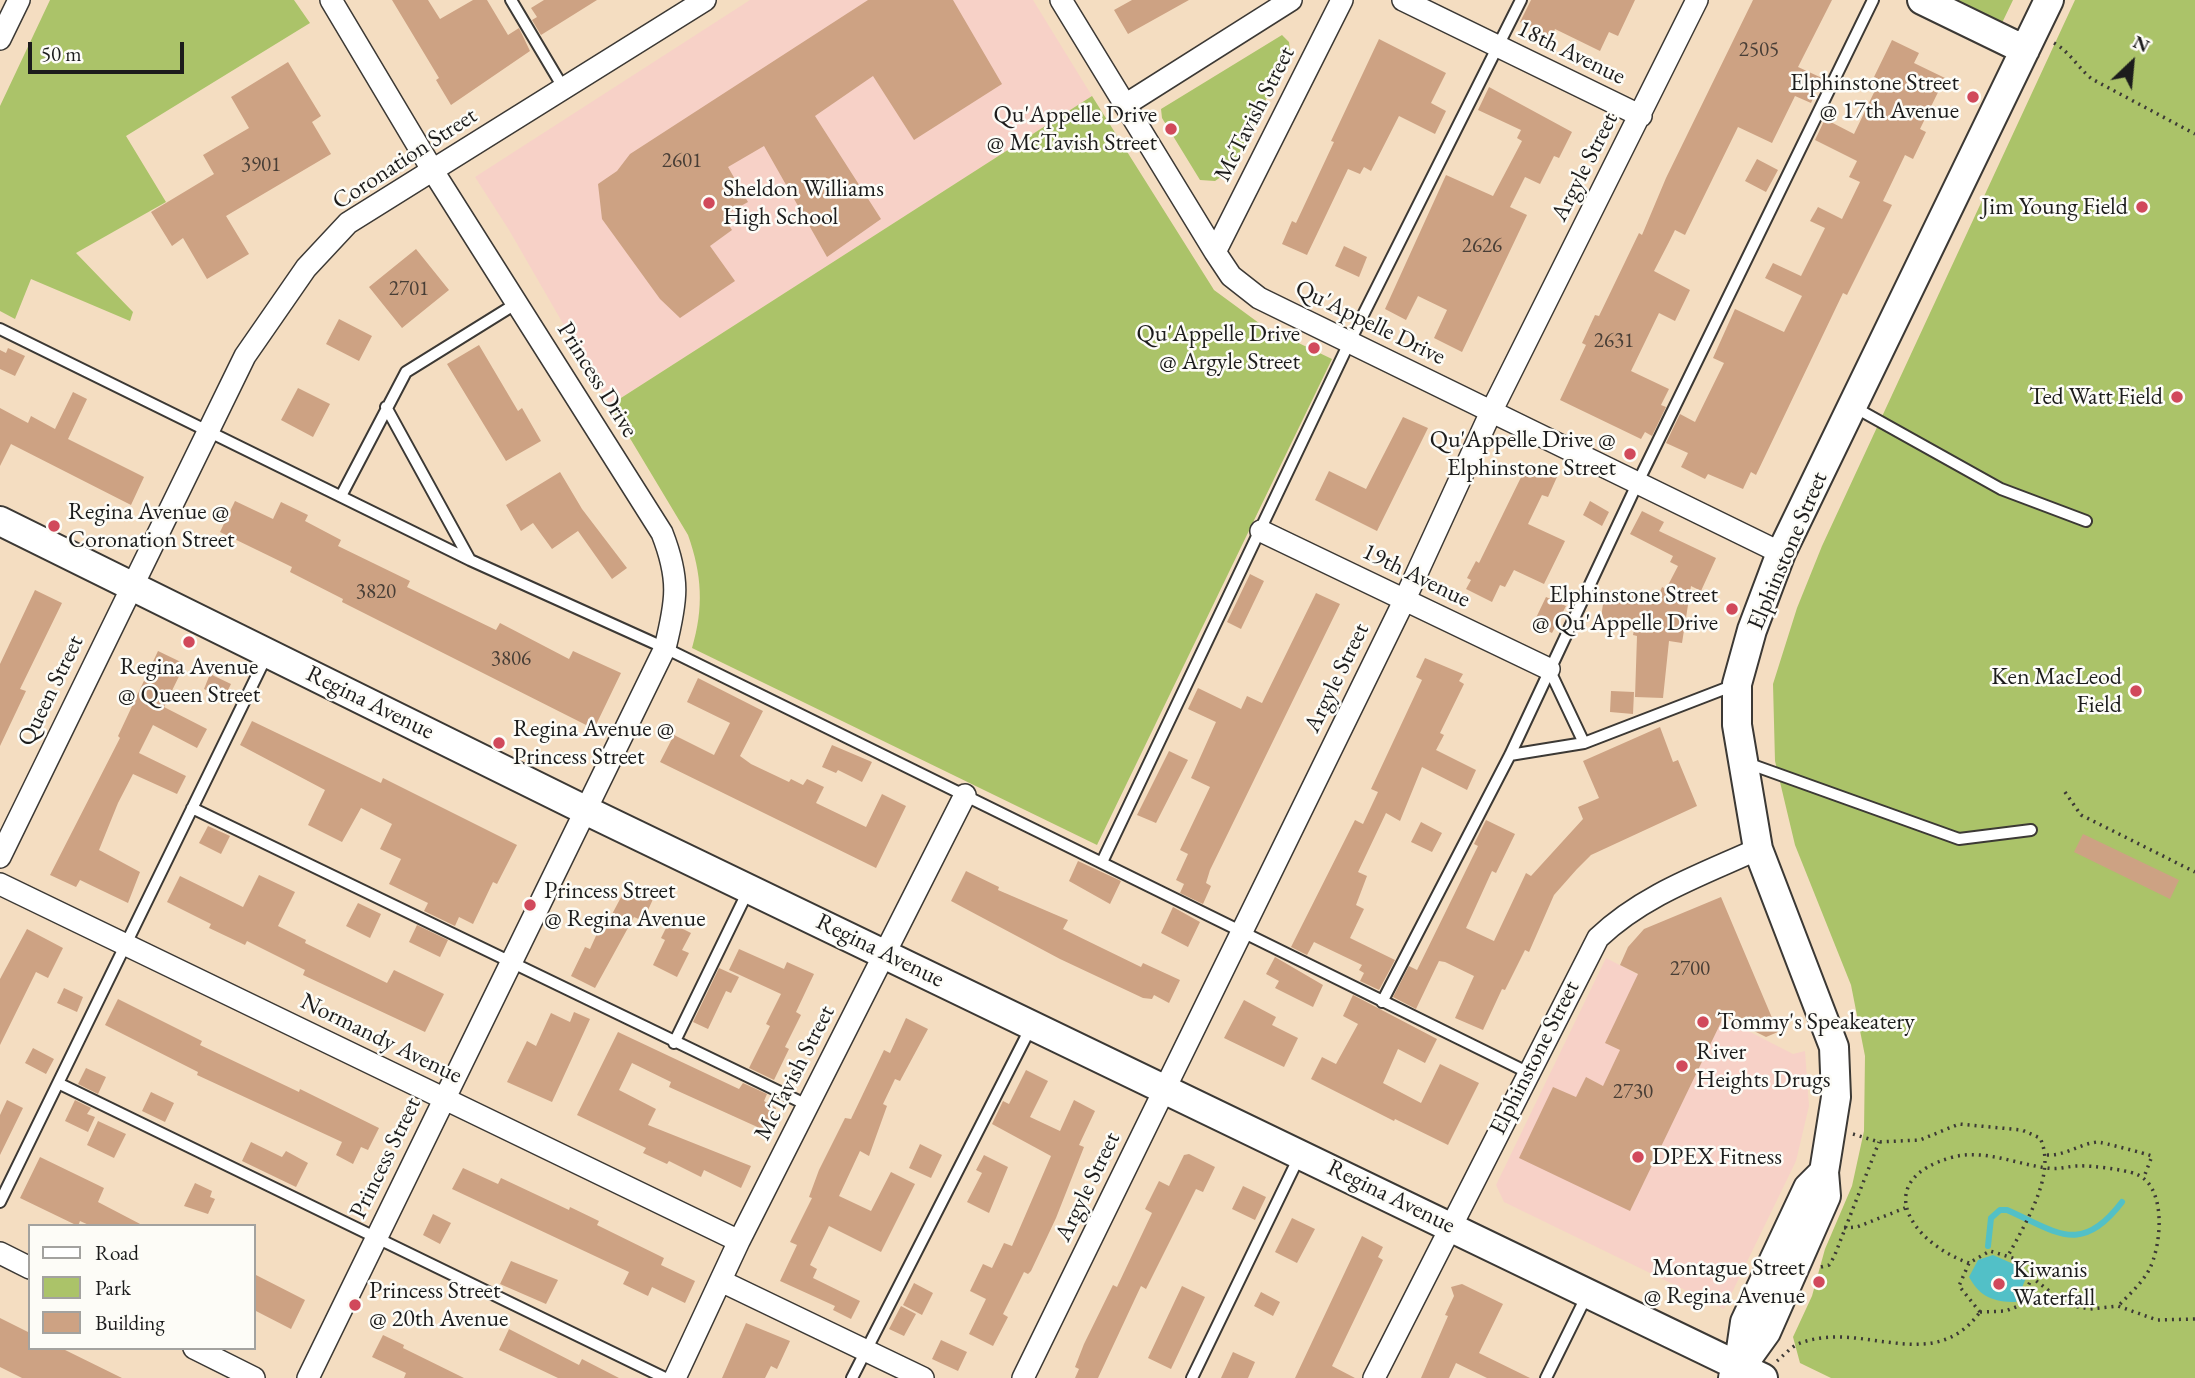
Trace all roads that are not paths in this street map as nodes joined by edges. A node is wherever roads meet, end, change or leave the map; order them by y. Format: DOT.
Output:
graph roads {
  1 [pos="19,0"];
  2 [pos="331,0"];
  3 [pos="511,0"];
  4 [pos="1061,0"];
  5 [pos="1291,0"];
  6 [pos="1342,0"];
  7 [pos="1403,0"];
  8 [pos="1521,0"];
  9 [pos="1698,0"];
  10 [pos="1873,0"];
  11 [pos="1922,0"];
  12 [pos="2049,0"];
  13 [pos="703,1"];
  14 [pos="0,39"];
  15 [pos="2029,41"];
  16 [pos="1498,46"];
  17 [pos="564,89"];
  18 [pos="1125,105"];
  19 [pos="1641,116"];
  20 [pos="433,171"];
  21 [pos="1215,252"];
  22 [pos="517,303"];
  23 [pos="0,329"];
  24 [pos="1349,343"];
  25 [pos="386,407"];
  26 [pos="1854,407"];
  27 [pos="1491,412"];
  28 [pos="207,430"];
  29 [pos="1638,482"];
  30 [pos="341,496"];
  31 [pos="0,521"];
  32 [pos="2086,521"];
  33 [pos="1261,531"];
  34 [pos="1781,553"];
  35 [pos="470,560"];
  36 [pos="132,585"];
  37 [pos="1405,599"];
  38 [pos="665,648"];
  39 [pos="268,653"];
  40 [pos="1549,669"];
  41 [pos="1737,684"];
  42 [pos="1584,743"];
  43 [pos="1510,755"];
  44 [pos="1742,761"];
  45 [pos="965,795"];
  46 [pos="192,808"];
  47 [pos="585,810"];
  48 [pos="2031,830"];
  49 [pos="1758,849"];
  50 [pos="0,858"];
  51 [pos="1102,862"];
  52 [pos="0,884"];
  53 [pos="750,888"];
  54 [pos="1244,930"];
  55 [pos="125,943"];
  56 [pos="887,954"];
  57 [pos="510,963"];
  58 [pos="1382,1002"];
  59 [pos="1032,1024"];
  60 [pos="674,1043"];
  61 [pos="1527,1072"];
  62 [pos="60,1084"];
  63 [pos="1166,1089"];
  64 [pos="444,1099"];
  65 [pos="807,1105"];
  66 [pos="1300,1154"];
  67 [pos="0,1202"];
  68 [pos="1450,1225"];
  69 [pos="377,1237"];
  70 [pos="739,1241"];
  71 [pos="0,1253"];
  72 [pos="28,1267"];
  73 [pos="721,1281"];
  74 [pos="1588,1293"];
  75 [pos="198,1350"];
  76 [pos="866,1350"];
  77 [pos="1748,1375"];
  78 [pos="254,1378"];
  79 [pos="308,1378"];
  80 [pos="665,1378"];
  81 [pos="675,1378"];
  82 [pos="852,1378"];
  83 [pos="923,1378"];
  84 [pos="1023,1378"];
  85 [pos="1192,1378"];
  86 [pos="1374,1378"];
  87 [pos="1546,1378"];
  1 -- 14 [label="street"];
  2 -- 20 [label="street, Princess Drive"];
  3 -- 17 [label="lane"];
  4 -- 18 [label="street, Qu'Appelle Drive"];
  5 -- 18 [label="street"];
  6 -- 21 [label="street, McTavish Street"];
  7 -- 16 [label="street, 18th Avenue"];
  8 -- 16 [label="lane"];
  9 -- 19 [label="street, Argyle Street"];
  10 -- 29 [label="lane"];
  11 -- 15 [label="street"];
  12 -- 15 [label="street, Elphinstone Street"];
  13 -- 17 [label="street, Coronation Street"];
  15 -- 26 [label="street, Elphinstone Street"];
  16 -- 19 [label="street, 18th Avenue"];
  16 -- 24 [label="lane"];
  17 -- 20 [label="street, Coronation Street"];
  18 -- 21 [label="street, Qu'Appelle Drive"];
  19 -- 27 [label="street, Argyle Street"];
  20 -- 22 [label="street, Princess Drive"];
  20 -- 28 [label="street, Coronation Street"];
  21 -- 24 [label="street, Qu'Appelle Drive"];
  22 -- 25 [label="lane"];
  22 -- 38 [label="street, Princess Drive"];
  23 -- 28 [label="lane"];
  24 -- 27 [label="street, Qu'Appelle Drive"];
  24 -- 33 [label="lane"];
  25 -- 30 [label="lane"];
  25 -- 35 [label="lane"];
  26 -- 32 [label="lane"];
  26 -- 34 [label="street, Elphinstone Street"];
  27 -- 29 [label="street, Qu'Appelle Drive"];
  27 -- 37 [label="street, Argyle Street"];
  28 -- 30 [label="lane"];
  28 -- 36 [label="street, Coronation Street"];
  29 -- 34 [label="street, Qu'Appelle Drive"];
  29 -- 40 [label="lane"];
  30 -- 35 [label="lane"];
  31 -- 36 [label="street, Regina Avenue"];
  33 -- 37 [label="street, 19th Avenue"];
  33 -- 51 [label="lane"];
  34 -- 41 [label="street, Elphinstone Street"];
  35 -- 38 [label="lane"];
  36 -- 39 [label="street, Regina Avenue"];
  36 -- 50 [label="street, Queen Street"];
  37 -- 40 [label="street, 19th Avenue"];
  37 -- 54 [label="street, Argyle Street"];
  38 -- 45 [label="lane"];
  38 -- 47 [label="street, Princess Drive"];
  39 -- 46 [label="lane"];
  39 -- 47 [label="street, Regina Avenue"];
  40 -- 42 [label="lane"];
  40 -- 43 [label="lane"];
  41 -- 42 [label="lane"];
  41 -- 44 [label="street, Elphinstone Street"];
  42 -- 43 [label="lane"];
  43 -- 58 [label="lane"];
  44 -- 48 [label="lane"];
  44 -- 49 [label="street, Elphinstone Street"];
  45 -- 51 [label="lane"];
  45 -- 56 [label="street, McTavish Street"];
  46 -- 55 [label="lane"];
  46 -- 57 [label="lane"];
  47 -- 53 [label="street, Regina Avenue"];
  47 -- 57 [label="street, Princess Street"];
  49 -- 61 [label="street, Elphinstone Street"];
  49 -- 77 [label="street"];
  51 -- 54 [label="lane"];
  52 -- 55 [label="street, Normandy Avenue"];
  53 -- 56 [label="street, Regina Avenue"];
  53 -- 60 [label="lane"];
  54 -- 58 [label="lane"];
  54 -- 63 [label="street, Argyle Street"];
  55 -- 62 [label="lane"];
  55 -- 64 [label="street, Normandy Avenue"];
  56 -- 59 [label="street, Regina Avenue"];
  56 -- 65 [label="street, McTavish Street"];
  57 -- 60 [label="lane"];
  57 -- 64 [label="street, Princess Street"];
  58 -- 61 [label="lane"];
  59 -- 63 [label="street, Regina Avenue"];
  59 -- 76 [label="lane"];
  60 -- 65 [label="lane"];
  61 -- 68 [label="street, Elphinstone Street"];
  62 -- 67 [label="lane"];
  62 -- 69 [label="lane"];
  63 -- 66 [label="street, Regina Avenue"];
  63 -- 84 [label="street, Argyle Street"];
  64 -- 69 [label="street, Princess Street"];
  64 -- 70 [label="street, Normandy Avenue"];
  65 -- 70 [label="street, McTavish Street"];
  66 -- 68 [label="street, Regina Avenue"];
  66 -- 85 [label="lane"];
  68 -- 74 [label="street, Regina Avenue"];
  68 -- 86 [label="street, Elphinstone Street"];
  69 -- 79 [label="street, Princess Street"];
  69 -- 80 [label="lane"];
  70 -- 73 [label="street, McTavish Street"];
  71 -- 72 [label="street"];
  73 -- 76 [label="street"];
  73 -- 81 [label="street, McTavish Street"];
  74 -- 77 [label="street, Regina Avenue"];
  74 -- 87 [label="lane"];
  75 -- 78 [label="street"];
  76 -- 82 [label="lane"];
  76 -- 83 [label="street"];
}
